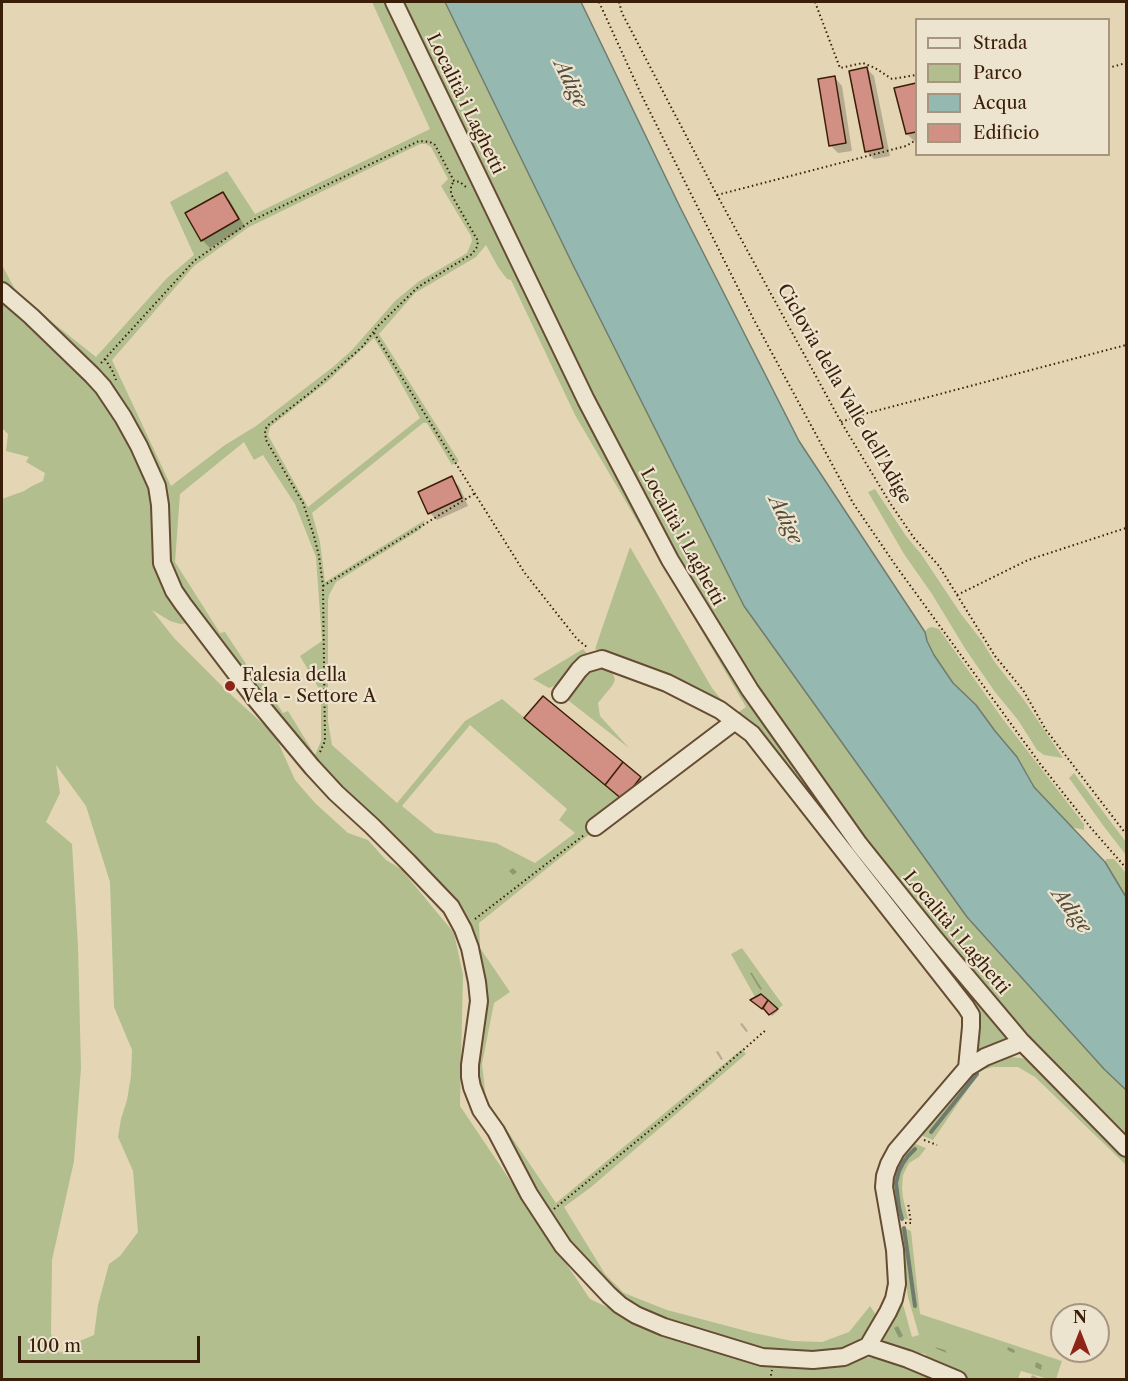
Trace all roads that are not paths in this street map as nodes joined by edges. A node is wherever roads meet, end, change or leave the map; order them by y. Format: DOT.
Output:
graph roads {
  1 [pos="394,2"];
  2 [pos="2,291"];
  3 [pos="561,694"];
  4 [pos="735,721"];
  5 [pos="595,827"];
  6 [pos="1020,1040"];
  7 [pos="967,1068"];
  8 [pos="1126,1148"];
  9 [pos="868,1346"];
  10 [pos="958,1380"];
  1 -- 6 [label="street, Località i Laghetti"];
  2 -- 9 [label="street"];
  3 -- 4 [label="street"];
  4 -- 5 [label="street"];
  4 -- 7 [label="street"];
  6 -- 7 [label="street"];
  6 -- 8 [label="street"];
  7 -- 9 [label="street"];
  9 -- 10 [label="street"];
}
